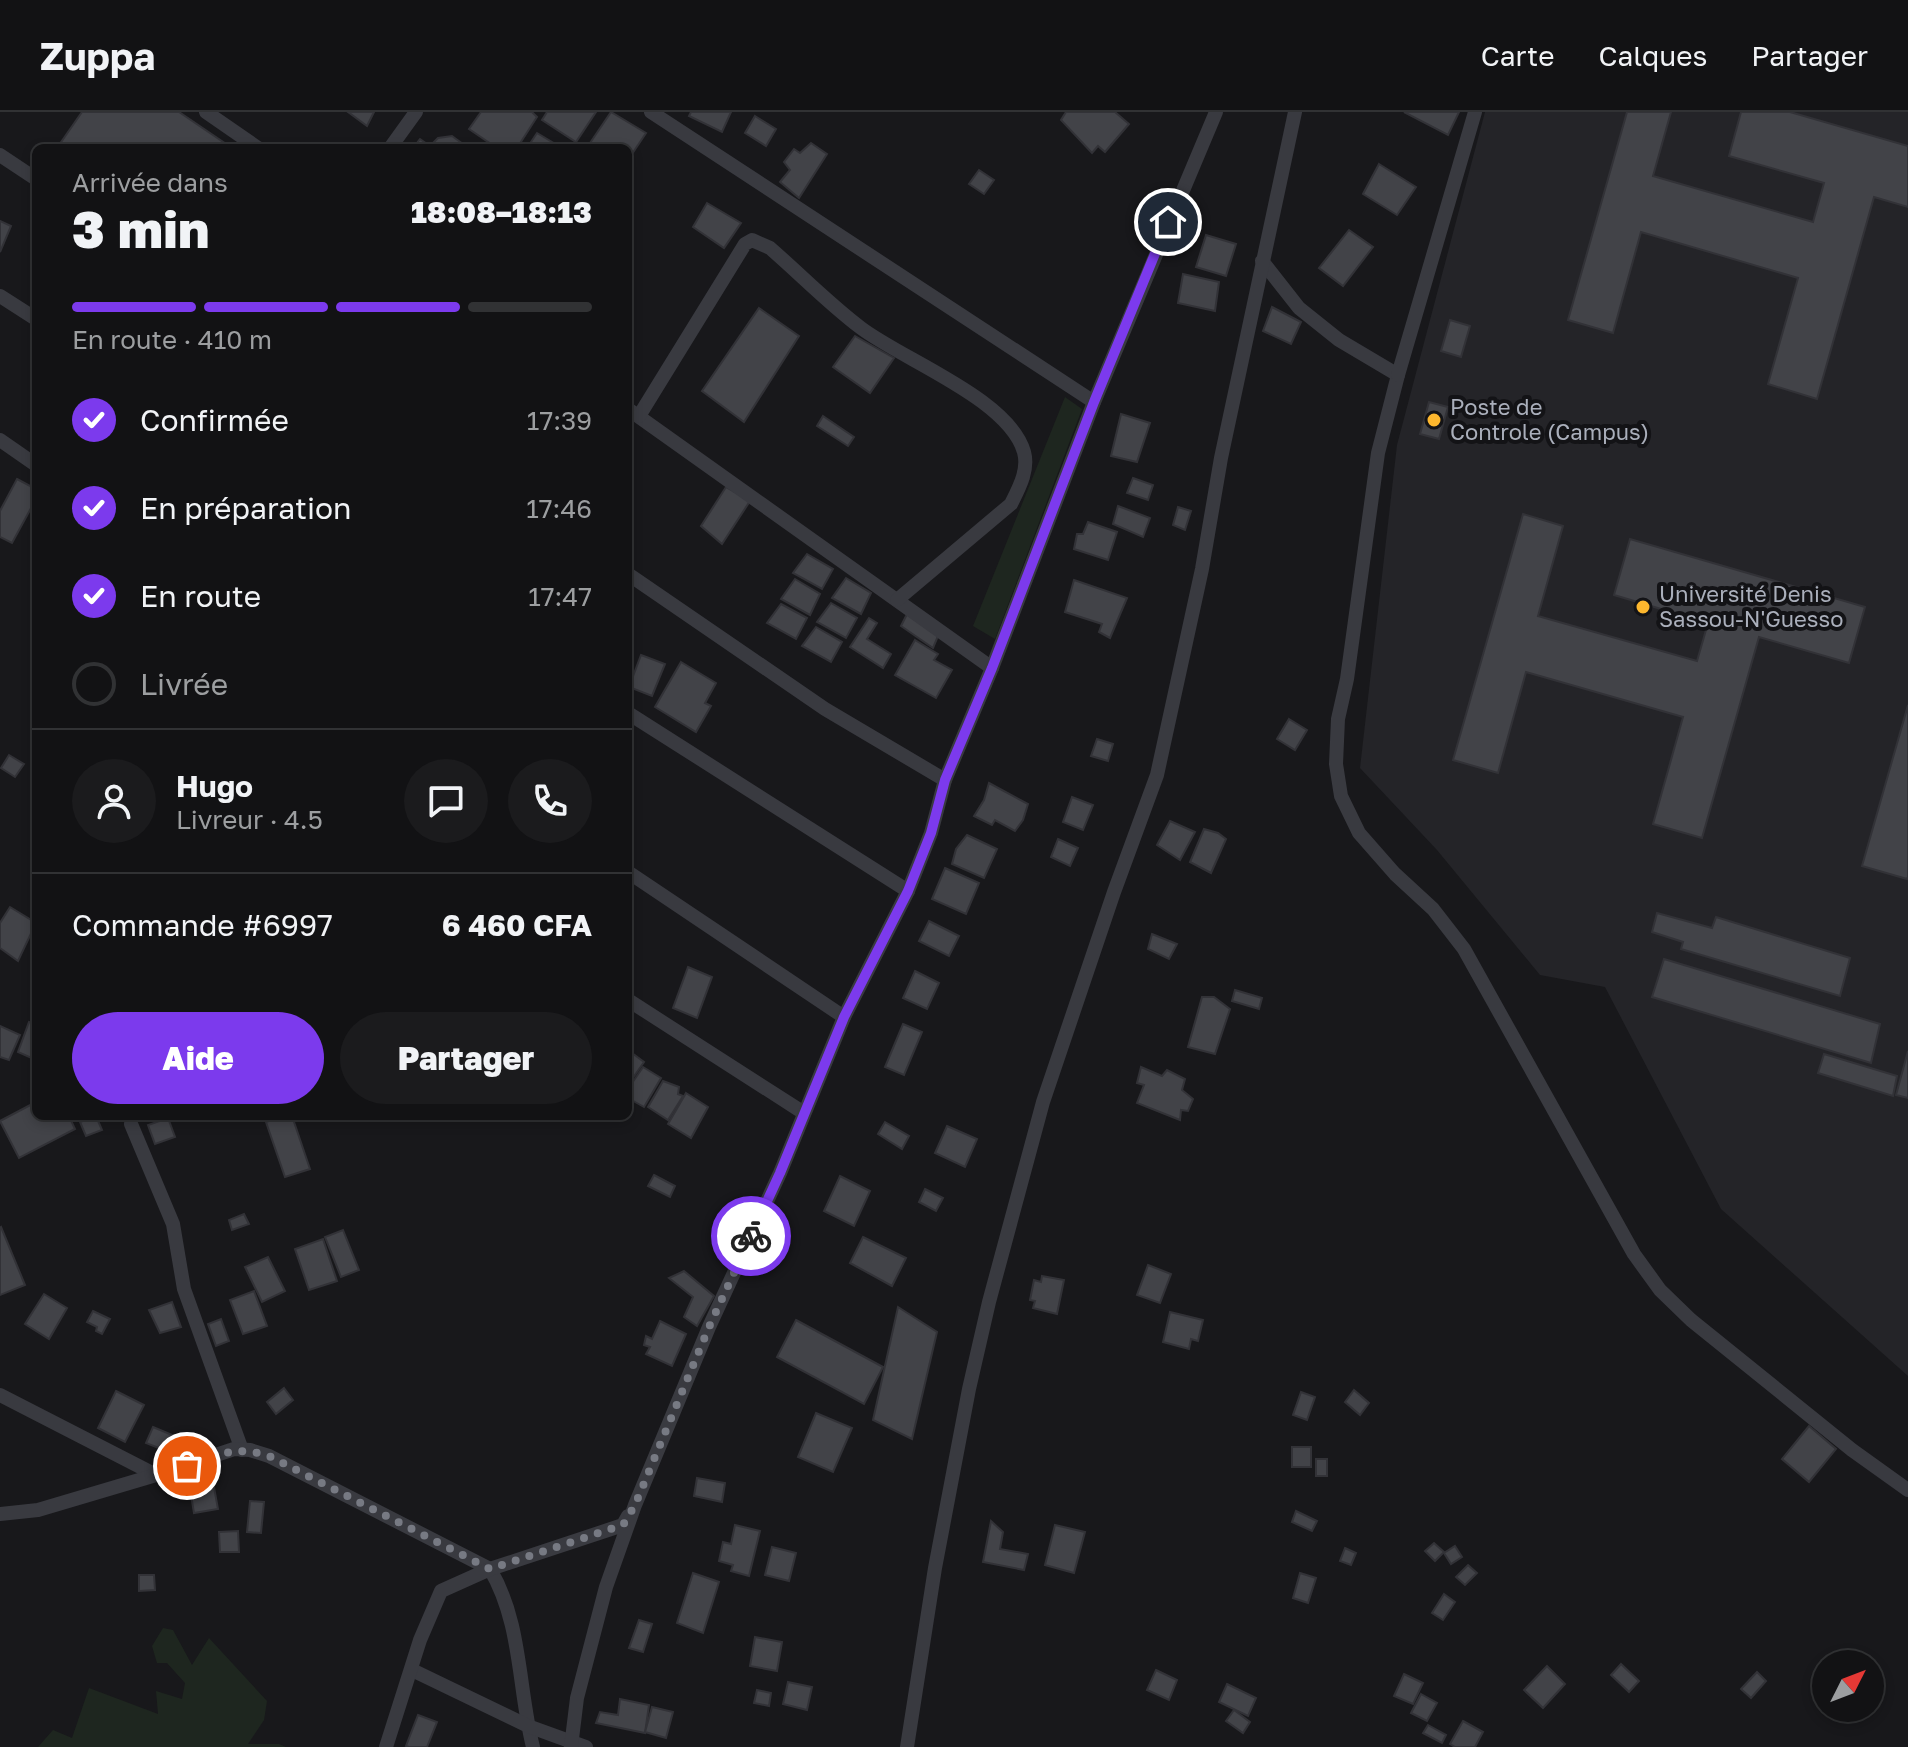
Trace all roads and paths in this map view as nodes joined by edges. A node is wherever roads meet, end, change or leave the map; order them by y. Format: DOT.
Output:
graph roads {
  1 [pos="206,112"];
  2 [pos="416,112"];
  3 [pos="651,112"];
  4 [pos="1216,112"];
  5 [pos="1295,112"];
  6 [pos="1475,112"];
  7 [pos="252,144"];
  8 [pos="393,144"];
  9 [pos="0,155"];
  10 [pos="32,176"];
  11 [pos="1262,261"];
  12 [pos="0,296"];
  13 [pos="32,316"];
  14 [pos="1398,375"];
  15 [pos="1094,402"];
  16 [pos="633,412"];
  17 [pos="0,440"];
  18 [pos="32,462"];
  19 [pos="632,577"];
  20 [pos="897,600"];
  21 [pos="992,668"];
  22 [pos="632,716"];
  23 [pos="945,780"];
  24 [pos="632,875"];
  25 [pos="908,891"];
  26 [pos="632,1003"];
  27 [pos="844,1017"];
  28 [pos="804,1113"];
  29 [pos="131,1124"];
  30 [pos="0,1395"];
  31 [pos="242,1450"];
  32 [pos="156,1475"];
  33 [pos="1908,1490"];
  34 [pos="635,1505"];
  35 [pos="0,1514"];
  36 [pos="490,1569"];
  37 [pos="412,1670"];
  38 [pos="528,1726"];
  39 [pos="571,1744"];
  40 [pos="386,1747"];
  41 [pos="533,1747"];
  42 [pos="586,1747"];
  43 [pos="907,1747"];
  1 -- 7 [label="street"];
  2 -- 8 [label="street"];
  3 -- 15 [label="street"];
  4 -- 15 [label="street"];
  5 -- 11 [label="street"];
  6 -- 14 [label="street"];
  9 -- 10 [label="street"];
  11 -- 14 [label="street"];
  11 -- 43 [label="street"];
  12 -- 13 [label="street"];
  14 -- 33 [label="street"];
  15 -- 21 [label="street"];
  16 -- 20 [label="street"];
  16 -- 20 [label="street"];
  17 -- 18 [label="street"];
  19 -- 23 [label="street"];
  20 -- 21 [label="street"];
  21 -- 23 [label="street"];
  22 -- 25 [label="street"];
  23 -- 25 [label="street"];
  24 -- 27 [label="street"];
  25 -- 27 [label="street"];
  26 -- 28 [label="street"];
  27 -- 28 [label="street"];
  28 -- 34 [label="street"];
  29 -- 31 [label="street"];
  30 -- 32 [label="street"];
  31 -- 32 [label="street"];
  31 -- 36 [label="street"];
  32 -- 35 [label="street"];
  34 -- 36 [label="street"];
  34 -- 39 [label="street"];
  36 -- 37 [label="street"];
  36 -- 38 [label="street"];
  37 -- 38 [label="street"];
  37 -- 40 [label="street"];
  38 -- 39 [label="street"];
  38 -- 41 [label="street"];
  39 -- 42 [label="street"];
}
